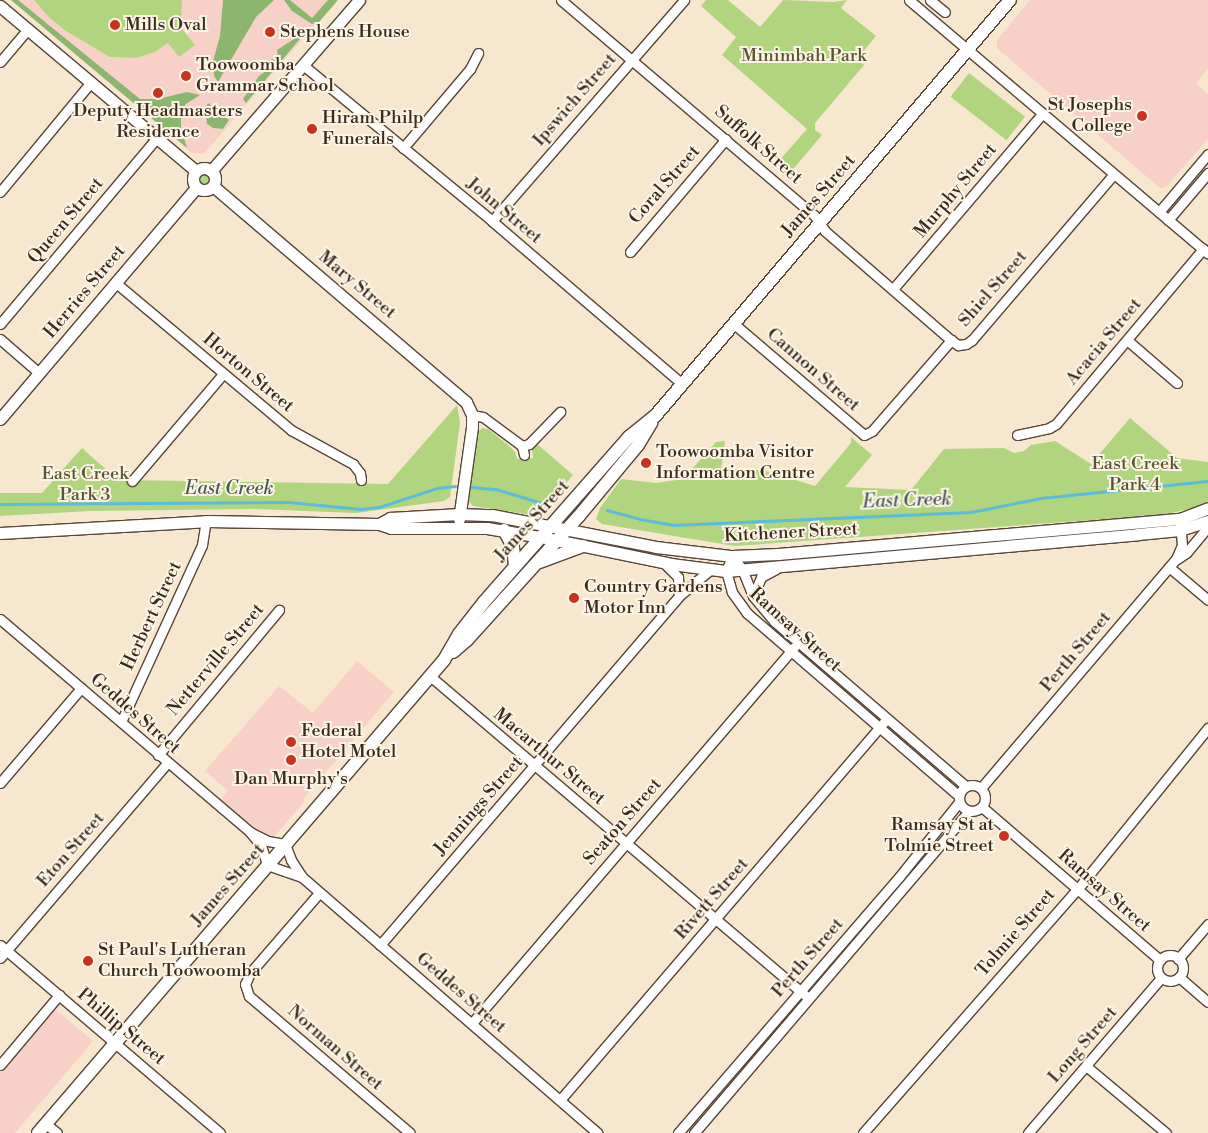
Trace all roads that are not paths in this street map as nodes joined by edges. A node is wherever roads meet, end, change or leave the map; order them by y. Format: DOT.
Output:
graph roads {
  1 [pos="359,0"];
  2 [pos="561,0"];
  3 [pos="684,0"];
  4 [pos="909,0"];
  5 [pos="930,0"];
  6 [pos="1010,0"];
  7 [pos="0,6"];
  8 [pos="945,12"];
  9 [pos="28,30"];
  10 [pos="967,51"];
  11 [pos="478,53"];
  12 [pos="631,60"];
  13 [pos="0,62"];
  14 [pos="303,65"];
  15 [pos="91,82"];
  16 [pos="1043,113"];
  17 [pos="156,139"];
  18 [pos="726,139"];
  19 [pos="403,148"];
  20 [pos="1208,154"];
  21 [pos="196,171"];
  22 [pos="211,171"];
  23 [pos="1208,173"];
  24 [pos="1114,174"];
  25 [pos="213,186"];
  26 [pos="196,188"];
  27 [pos="0,192"];
  28 [pos="1158,212"];
  29 [pos="1168,220"];
  30 [pos="492,221"];
  31 [pos="819,223"];
  32 [pos="630,252"];
  33 [pos="1205,252"];
  34 [pos="116,283"];
  35 [pos="893,289"];
  36 [pos="733,323"];
  37 [pos="0,324"];
  38 [pos="0,339"];
  39 [pos="951,340"];
  40 [pos="1127,340"];
  41 [pos="39,373"];
  42 [pos="223,374"];
  43 [pos="1177,382"];
  44 [pos="682,384"];
  45 [pos="560,412"];
  46 [pos="472,415"];
  47 [pos="656,415"];
  48 [pos="0,419"];
  49 [pos="872,431"];
  50 [pos="1017,435"];
  51 [pos="361,480"];
  52 [pos="132,482"];
  53 [pos="1208,508"];
  54 [pos="459,514"];
  55 [pos="206,521"];
  56 [pos="1208,521"];
  57 [pos="379,524"];
  58 [pos="1180,524"];
  59 [pos="552,525"];
  60 [pos="1208,527"];
  61 [pos="459,528"];
  62 [pos="568,528"];
  63 [pos="504,530"];
  64 [pos="0,534"];
  65 [pos="541,537"];
  66 [pos="557,540"];
  67 [pos="583,546"];
  68 [pos="859,547"];
  69 [pos="732,556"];
  70 [pos="1176,559"];
  71 [pos="860,560"];
  72 [pos="538,562"];
  73 [pos="664,563"];
  74 [pos="515,566"];
  75 [pos="781,567"];
  76 [pos="1169,567"];
  77 [pos="711,569"];
  78 [pos="742,569"];
  79 [pos="726,571"];
  80 [pos="679,596"];
  81 [pos="753,596"];
  82 [pos="1208,600"];
  83 [pos="279,610"];
  84 [pos="0,619"];
  85 [pos="798,642"];
  86 [pos="791,651"];
  87 [pos="444,660"];
  88 [pos="430,676"];
  89 [pos="81,688"];
  90 [pos="888,718"];
  91 [pos="121,722"];
  92 [pos="881,726"];
  93 [pos="1208,728"];
  94 [pos="158,755"];
  95 [pos="167,763"];
  96 [pos="534,766"];
  97 [pos="0,783"];
  98 [pos="966,786"];
  99 [pos="981,788"];
  100 [pos="959,799"];
  101 [pos="982,807"];
  102 [pos="969,811"];
  103 [pos="250,832"];
  104 [pos="626,843"];
  105 [pos="285,844"];
  106 [pos="267,865"];
  107 [pos="302,877"];
  108 [pos="903,880"];
  109 [pos="1077,888"];
  110 [pos="320,892"];
  111 [pos="717,920"];
  112 [pos="859,923"];
  113 [pos="1208,924"];
  114 [pos="867,930"];
  115 [pos="380,945"];
  116 [pos="2,951"];
  117 [pos="1178,959"];
  118 [pos="1160,960"];
  119 [pos="1179,977"];
  120 [pos="1161,978"];
  121 [pos="801,991"];
  122 [pos="59,995"];
  123 [pos="809,998"];
  124 [pos="1208,1002"];
  125 [pos="472,1023"];
  126 [pos="115,1043"];
  127 [pos="0,1065"];
  128 [pos="1086,1066"];
  129 [pos="560,1100"];
  130 [pos="704,1103"];
  131 [pos="713,1111"];
  132 [pos="42,1128"];
  133 [pos="215,1132"];
  134 [pos="57,1133"];
  135 [pos="410,1133"];
  136 [pos="598,1133"];
  137 [pos="678,1133"];
  138 [pos="694,1133"];
  139 [pos="863,1133"];
  140 [pos="1028,1133"];
  141 [pos="1166,1133"];
  1 -- 14 [label="main road"];
  2 -- 12 [label="street, Suffolk Street"];
  3 -- 12 [label="street, Ipswich Street"];
  4 -- 10 [label="street"];
  5 -- 8 [label="street"];
  6 -- 10 [label="highway, James Street"];
  7 -- 9 [label="main road"];
  9 -- 13 [label="street"];
  9 -- 15 [label="main road"];
  10 -- 16 [label="street"];
  10 -- 31 [label="highway, James Street"];
  11 -- 19 [label="street"];
  12 -- 18 [label="street, Suffolk Street"];
  12 -- 30 [label="street, Ipswich Street"];
  14 -- 19 [label="street, John Street"];
  14 -- 22 [label="main road"];
  15 -- 17 [label="main road"];
  15 -- 27 [label="street"];
  16 -- 24 [label="street"];
  16 -- 35 [label="street, Murphy Street"];
  17 -- 21 [label="main road"];
  17 -- 37 [label="street, Queen Street"];
  18 -- 31 [label="street, Suffolk Street"];
  18 -- 32 [label="street, Coral Street"];
  19 -- 30 [label="street, John Street"];
  20 -- 28 [label="street"];
  21 -- 22 [label="main road"];
  21 -- 26 [label="main road"];
  22 -- 25 [label="main road"];
  23 -- 29 [label="street"];
  24 -- 28 [label="street"];
  24 -- 39 [label="street, Shiel Street"];
  25 -- 26 [label="main road"];
  25 -- 46 [label="main road, Mary Street"];
  26 -- 34 [label="main road, Herries Street"];
  28 -- 29 [label="street"];
  29 -- 33 [label="street"];
  30 -- 44 [label="street, John Street"];
  31 -- 35 [label="street, Suffolk Street"];
  31 -- 36 [label="highway, James Street"];
  33 -- 40 [label="street, Acacia Street"];
  34 -- 41 [label="main road, Herries Street"];
  34 -- 42 [label="street, Horton Street"];
  35 -- 39 [label="street, Suffolk Street"];
  36 -- 44 [label="highway, James Street"];
  36 -- 49 [label="street, Cannon Street"];
  38 -- 41 [label="street"];
  39 -- 49 [label="street, Shiel Street"];
  40 -- 43 [label="street"];
  40 -- 50 [label="street, Acacia Street"];
  41 -- 48 [label="main road, Herries Street"];
  42 -- 51 [label="street, Horton Street"];
  42 -- 52 [label="street"];
  44 -- 47 [label="highway, James Street"];
  45 -- 46 [label="street"];
  46 -- 54 [label="main road"];
  47 -- 59 [label="highway, James Street"];
  47 -- 62 [label="highway, James Street"];
  53 -- 58 [label="main road, Kitchener Street"];
  54 -- 57 [label="main road, Kitchener Street"];
  54 -- 59 [label="main road, Kitchener Street"];
  54 -- 61 [label="main road"];
  55 -- 57 [label="main road, Kitchener Street"];
  55 -- 64 [label="main road, Kitchener Street"];
  55 -- 91 [label="street, Herbert Street"];
  56 -- 58 [label="main road, Kitchener Street"];
  57 -- 61 [label="main road, Kitchener Street"];
  58 -- 68 [label="main road, Kitchener Street"];
  58 -- 70 [label="street, Perth Street"];
  58 -- 71 [label="main road, Kitchener Street"];
  59 -- 62 [label="main road, Kitchener Street"];
  59 -- 65 [label="highway, James Street"];
  60 -- 70 [label="street, Perth Street"];
  61 -- 63 [label="main road, Kitchener Street"];
  62 -- 66 [label="highway, James Street"];
  62 -- 69 [label="main road, Kitchener Street"];
  63 -- 65 [label="main road, Kitchener Street"];
  63 -- 74 [label="highway"];
  65 -- 66 [label="main road, Kitchener Street"];
  65 -- 74 [label="highway, James Street"];
  66 -- 67 [label="main road, Kitchener Street"];
  66 -- 72 [label="highway, James Street"];
  67 -- 72 [label="highway"];
  67 -- 73 [label="main road, Kitchener Street"];
  68 -- 69 [label="main road, Kitchener Street"];
  68 -- 71 [label="street"];
  69 -- 78 [label="street, Ramsay Street"];
  69 -- 79 [label="street"];
  70 -- 76 [label="street, Perth Street"];
  71 -- 75 [label="main road, Kitchener Street"];
  72 -- 87 [label="highway, James Street"];
  73 -- 77 [label="main road, Kitchener Street"];
  73 -- 80 [label="street"];
  74 -- 87 [label="highway, James Street"];
  75 -- 78 [label="main road, Kitchener Street"];
  75 -- 81 [label="street"];
  76 -- 82 [label="street"];
  76 -- 99 [label="street, Perth Street"];
  77 -- 79 [label="main road, Kitchener Street"];
  77 -- 80 [label="street, Jennings Street"];
  78 -- 79 [label="main road, Kitchener Street"];
  78 -- 81 [label="street, Ramsay Street"];
  79 -- 86 [label="street, Ramsay Street"];
  80 -- 96 [label="street, Jennings Street"];
  81 -- 85 [label="street, Ramsay Street"];
  83 -- 94 [label="street, Netterville Street"];
  84 -- 89 [label="street, Geddes Street"];
  85 -- 86 [label="street, Seaton Street"];
  85 -- 90 [label="street, Ramsay Street"];
  86 -- 92 [label="street, Ramsay Street"];
  86 -- 104 [label="street, Seaton Street"];
  87 -- 88 [label="highway, James Street"];
  88 -- 96 [label="street, Macarthur Street"];
  88 -- 105 [label="highway, James Street"];
  89 -- 91 [label="street, Geddes Street"];
  89 -- 97 [label="street"];
  90 -- 92 [label="street, Rivett Street"];
  90 -- 98 [label="street, Ramsay Street"];
  91 -- 94 [label="street, Geddes Street"];
  92 -- 100 [label="street, Ramsay Street"];
  92 -- 111 [label="street, Rivett Street"];
  93 -- 109 [label="street, Tolmie Street"];
  94 -- 95 [label="street, Geddes Street"];
  95 -- 103 [label="street, Geddes Street"];
  95 -- 116 [label="street, Eton Street"];
  96 -- 104 [label="street, Macarthur Street"];
  96 -- 115 [label="street, Jennings Street"];
  98 -- 99 [label="street"];
  98 -- 100 [label="street"];
  99 -- 101 [label="street"];
  100 -- 102 [label="street"];
  100 -- 108 [label="street, Perth Street"];
  101 -- 102 [label="street"];
  101 -- 109 [label="street, Ramsay Street"];
  102 -- 108 [label="street, Perth Street"];
  103 -- 105 [label="street, Geddes Street"];
  103 -- 106 [label="street, Geddes Street"];
  104 -- 111 [label="street, Macarthur Street"];
  104 -- 125 [label="street, Seaton Street"];
  105 -- 106 [label="highway, James Street"];
  105 -- 107 [label="street, Geddes Street"];
  106 -- 107 [label="street, Geddes Street"];
  106 -- 126 [label="highway, James Street"];
  107 -- 110 [label="street, Geddes Street"];
  108 -- 112 [label="street, Perth Street"];
  108 -- 114 [label="street, Perth Street"];
  109 -- 118 [label="street, Ramsay Street"];
  109 -- 139 [label="street, Tolmie Street"];
  110 -- 115 [label="street, Geddes Street"];
  110 -- 135 [label="street, Norman Street"];
  111 -- 121 [label="street, Macarthur Street"];
  111 -- 129 [label="street, Rivett Street"];
  112 -- 114 [label="street"];
  112 -- 121 [label="street, Perth Street"];
  113 -- 117 [label="street"];
  114 -- 123 [label="street, Perth Street"];
  115 -- 125 [label="street, Geddes Street"];
  116 -- 122 [label="street, Phillip Street"];
  117 -- 118 [label="street"];
  117 -- 119 [label="street"];
  118 -- 120 [label="street"];
  119 -- 120 [label="street"];
  119 -- 124 [label="street"];
  120 -- 128 [label="street, Long Street"];
  121 -- 123 [label="street, Macarthur Street"];
  121 -- 130 [label="street, Perth Street"];
  122 -- 126 [label="street, Phillip Street"];
  122 -- 127 [label="street"];
  123 -- 131 [label="street, Perth Street"];
  125 -- 129 [label="street, Geddes Street"];
  126 -- 132 [label="highway, James Street"];
  126 -- 133 [label="street, Phillip Street"];
  128 -- 140 [label="street, Long Street"];
  128 -- 141 [label="street"];
  129 -- 136 [label="street, Geddes Street"];
  130 -- 131 [label="street"];
  130 -- 137 [label="street, Perth Street"];
  131 -- 138 [label="street, Perth Street"];
  132 -- 134 [label="street"];
}
